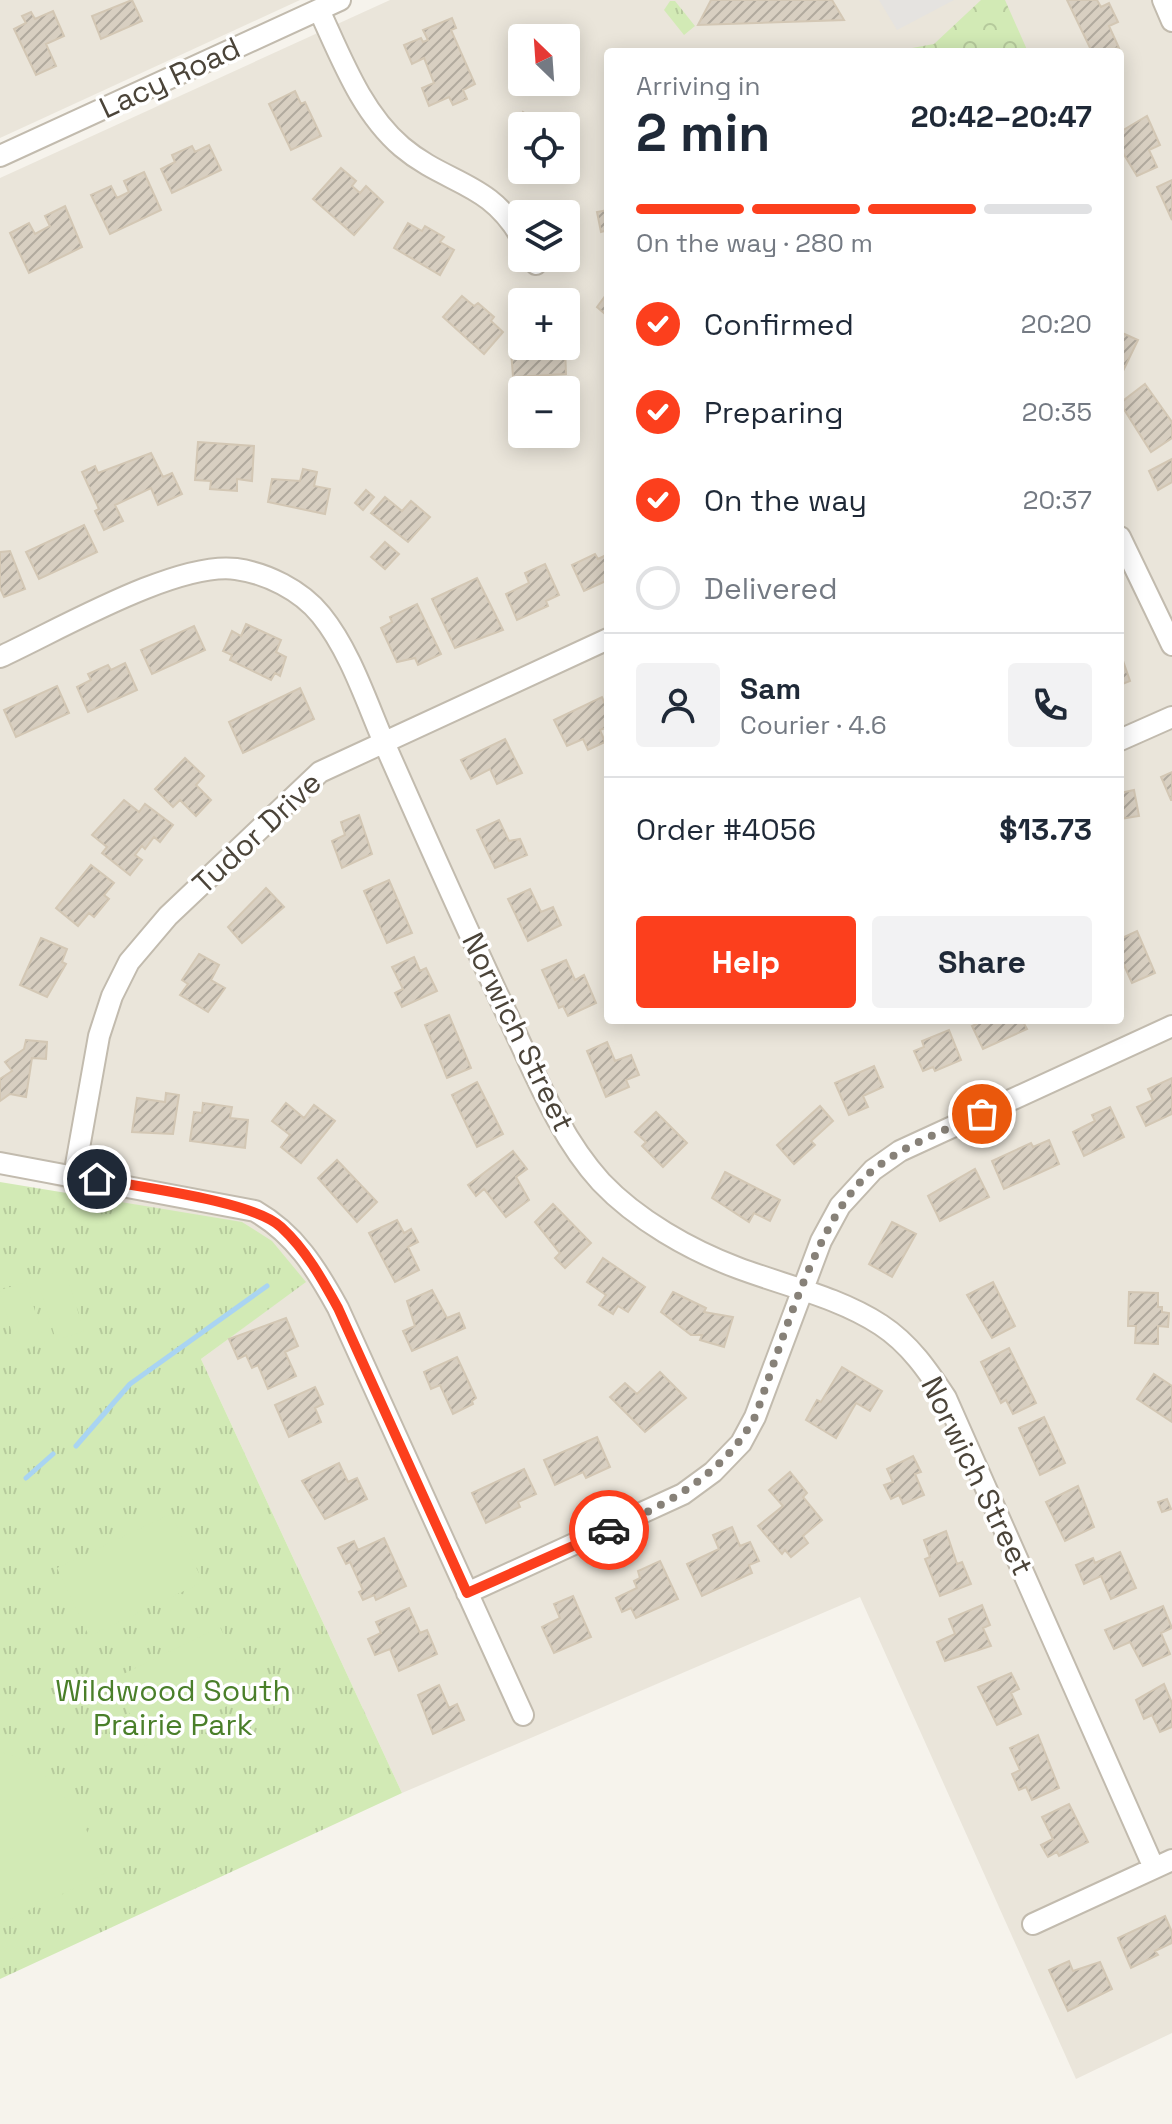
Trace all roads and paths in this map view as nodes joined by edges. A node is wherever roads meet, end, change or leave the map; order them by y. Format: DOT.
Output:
graph roads {
  1 [pos="340,0"];
  2 [pos="1163,0"];
  3 [pos="319,10"];
  4 [pos="1172,21"];
  5 [pos="0,156"];
  6 [pos="508,220"];
  7 [pos="1124,545"];
  8 [pos="604,641"];
  9 [pos="1172,645"];
  10 [pos="0,657"];
  11 [pos="1172,717"];
  12 [pos="1124,738"];
  13 [pos="384,742"];
  14 [pos="1172,1026"];
  15 [pos="0,1163"];
  16 [pos="74,1176"];
  17 [pos="804,1289"];
  18 [pos="467,1593"];
  19 [pos="523,1715"];
  20 [pos="1163,1864"];
  21 [pos="1033,1924"];
  1 -- 3 [label="street, Lacy Road"];
  2 -- 4 [label="street"];
  3 -- 5 [label="street, Lacy Road"];
  3 -- 6 [label="street"];
  7 -- 9 [label="street"];
  8 -- 13 [label="street, Tudor Drive"];
  10 -- 13 [label="street, Norwich Street"];
  11 -- 12 [label="street"];
  13 -- 16 [label="street, Tudor Drive"];
  13 -- 17 [label="street, Norwich Street"];
  14 -- 17 [label="street"];
  15 -- 16 [label="street"];
  16 -- 18 [label="street"];
  17 -- 18 [label="street"];
  17 -- 20 [label="street, Norwich Street"];
  18 -- 19 [label="street"];
  20 -- 21 [label="street"];
}
